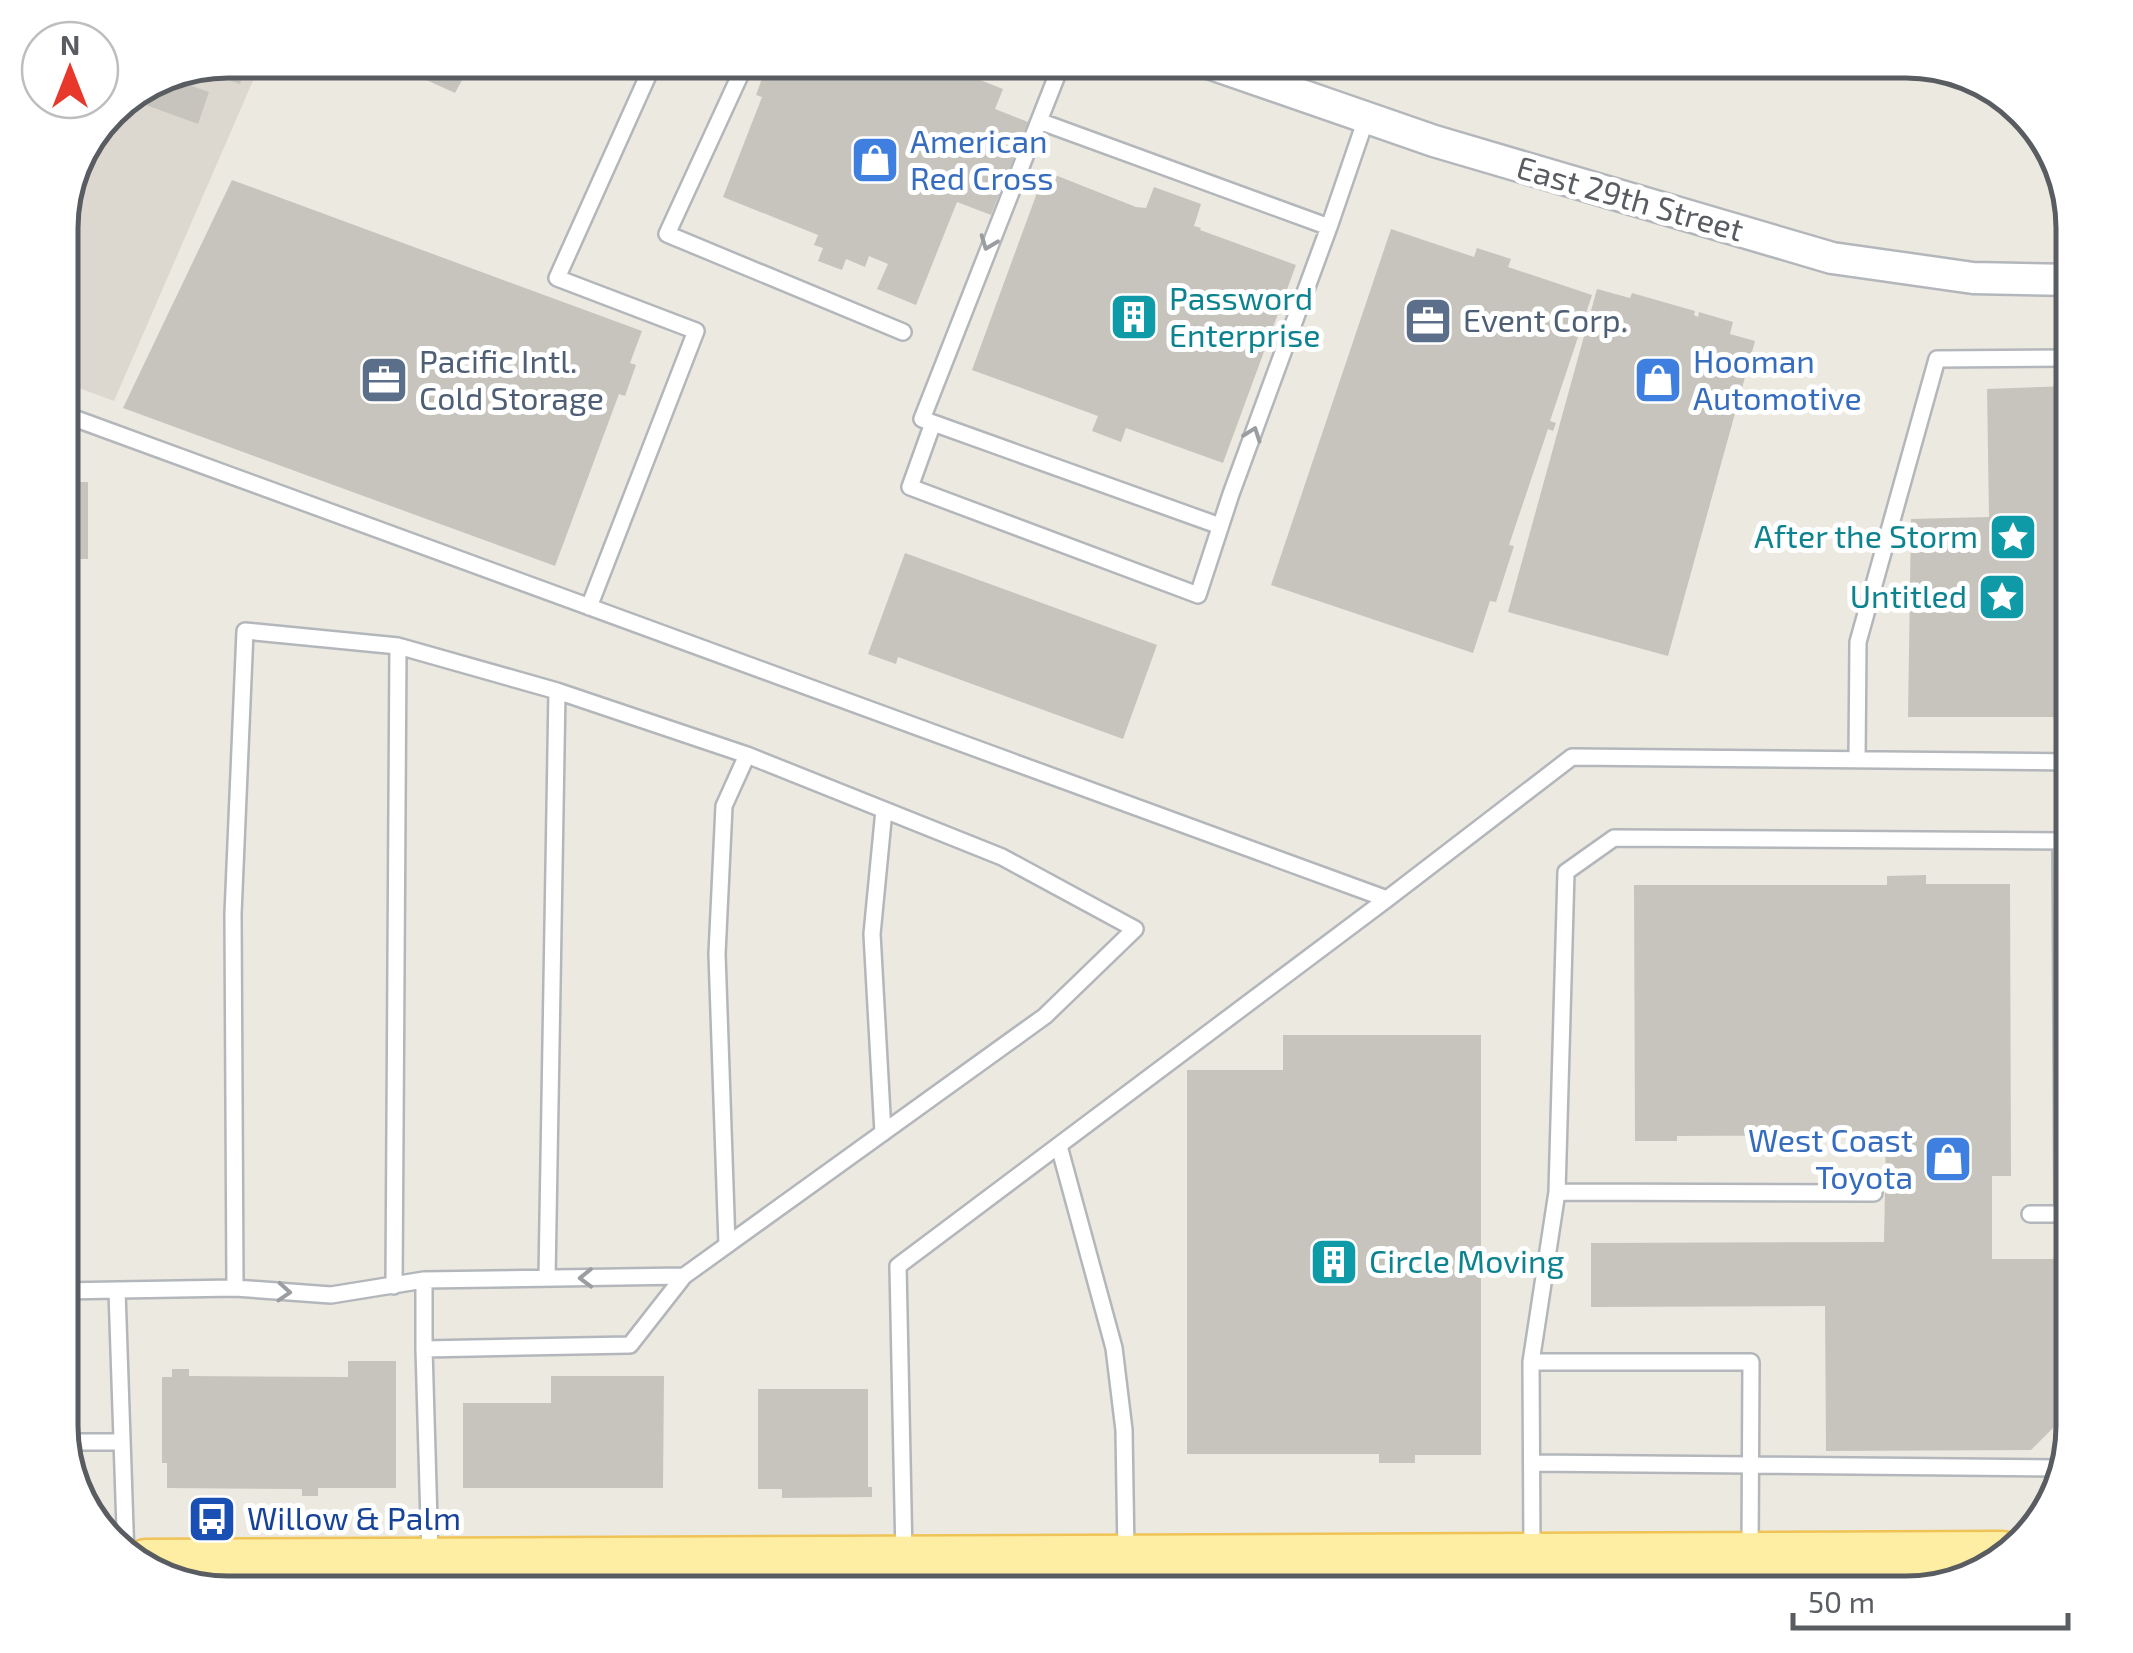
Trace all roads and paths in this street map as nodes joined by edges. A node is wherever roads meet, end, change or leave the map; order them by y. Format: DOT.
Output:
graph roads {
  1 [pos="647,78"];
  2 [pos="739,78"];
  3 [pos="1056,78"];
  4 [pos="1251,78"];
  5 [pos="1366,119"];
  6 [pos="1039,120"];
  7 [pos="1329,228"];
  8 [pos="2056,280"];
  9 [pos="903,332"];
  10 [pos="2056,358"];
  11 [pos="78,419"];
  12 [pos="928,421"];
  13 [pos="1220,526"];
  14 [pos="589,607"];
  15 [pos="398,646"];
  16 [pos="557,691"];
  17 [pos="747,754"];
  18 [pos="1857,759"];
  19 [pos="2056,762"];
  20 [pos="884,810"];
  21 [pos="2056,841"];
  22 [pos="1388,899"];
  23 [pos="883,1133"];
  24 [pos="1058,1146"];
  25 [pos="1557,1192"];
  26 [pos="1874,1193"];
  27 [pos="2030,1214"];
  28 [pos="2056,1214"];
  29 [pos="726,1245"];
  30 [pos="684,1276"];
  31 [pos="546,1278"];
  32 [pos="424,1280"];
  33 [pos="394,1286"];
  34 [pos="234,1288"];
  35 [pos="78,1291"];
  36 [pos="117,1291"];
  37 [pos="424,1349"];
  38 [pos="1531,1362"];
  39 [pos="79,1442"];
  40 [pos="121,1442"];
  41 [pos="1532,1462"];
  42 [pos="1750,1465"];
  43 [pos="2050,1468"];
  44 [pos="125,1534"];
  45 [pos="1977,1557"];
  46 [pos="1750,1558"];
  47 [pos="1532,1560"];
  48 [pos="1126,1562"];
  49 [pos="904,1563"];
  50 [pos="174,1566"];
  51 [pos="462,1575"];
  1 -- 14 [label="lane"];
  2 -- 9 [label="lane"];
  3 -- 6 [label="lane"];
  4 -- 5 [label="street, East 29th Street"];
  5 -- 7 [label="lane"];
  5 -- 8 [label="street, East 29th Street"];
  6 -- 7 [label="lane"];
  6 -- 12 [label="lane, one-way"];
  13 -- 7 [label="lane, one-way"];
  10 -- 18 [label="lane"];
  11 -- 14 [label="lane"];
  12 -- 13 [label="lane"];
  12 -- 13 [label="lane"];
  14 -- 22 [label="lane"];
  15 -- 16 [label="lane"];
  15 -- 33 [label="lane"];
  15 -- 34 [label="lane"];
  16 -- 17 [label="lane"];
  16 -- 31 [label="lane"];
  17 -- 20 [label="lane"];
  17 -- 29 [label="lane"];
  18 -- 19 [label="lane"];
  18 -- 22 [label="lane"];
  20 -- 23 [label="lane"];
  20 -- 23 [label="lane"];
  21 -- 25 [label="lane"];
  22 -- 24 [label="lane"];
  23 -- 29 [label="lane"];
  24 -- 48 [label="lane"];
  24 -- 49 [label="lane"];
  25 -- 26 [label="lane"];
  25 -- 38 [label="lane"];
  27 -- 28 [label="lane"];
  29 -- 30 [label="lane"];
  30 -- 31 [label="lane, one-way"];
  30 -- 37 [label="lane"];
  31 -- 32 [label="lane"];
  32 -- 33 [label="lane"];
  32 -- 37 [label="lane"];
  34 -- 33 [label="lane, one-way"];
  34 -- 36 [label="lane"];
  35 -- 36 [label="lane"];
  36 -- 40 [label="lane"];
  37 -- 51 [label="lane"];
  38 -- 41 [label="lane"];
  38 -- 42 [label="lane"];
  39 -- 40 [label="lane"];
  40 -- 44 [label="lane"];
  41 -- 42 [label="lane"];
  41 -- 47 [label="lane"];
  42 -- 43 [label="lane"];
  42 -- 46 [label="lane"];
  45 -- 46 [label="main road"];
  46 -- 47 [label="main road"];
  47 -- 48 [label="main road"];
  48 -- 49 [label="main road"];
  49 -- 51 [label="main road"];
  50 -- 51 [label="main road"];
}
